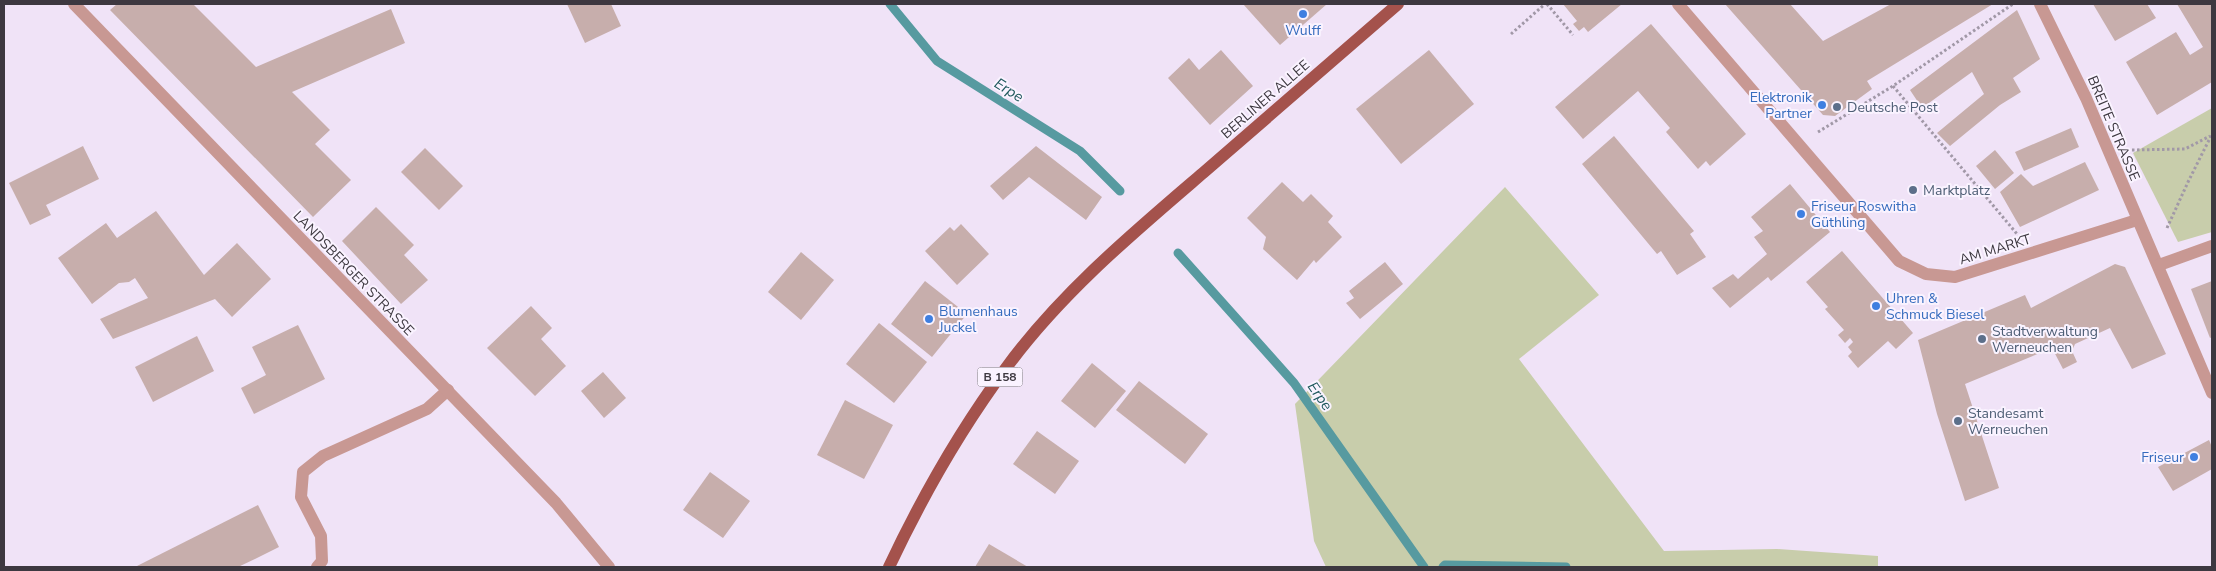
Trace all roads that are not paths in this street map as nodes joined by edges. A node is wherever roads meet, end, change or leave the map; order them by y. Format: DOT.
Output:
graph roads {
  1 [pos="74,4"];
  2 [pos="1398,4"];
  3 [pos="1678,4"];
  4 [pos="2040,4"];
  5 [pos="2137,220"];
  6 [pos="2212,246"];
  7 [pos="2159,265"];
  8 [pos="448,390"];
  9 [pos="2212,393"];
  10 [pos="317,567"];
  11 [pos="609,567"];
  12 [pos="890,567"];
  1 -- 8 [label="street, LANDSBERGER STRASSE"];
  2 -- 12 [label="main road, BERLINER ALLEE / B 158"];
  3 -- 5 [label="street, AM MARKT"];
  4 -- 5 [label="street, BREITE STRASSE"];
  5 -- 7 [label="street, BREITE STRASSE"];
  6 -- 7 [label="street"];
  7 -- 9 [label="street, BREITE STRASSE"];
  8 -- 10 [label="street"];
  8 -- 11 [label="street, LANDSBERGER STRASSE"];
}
